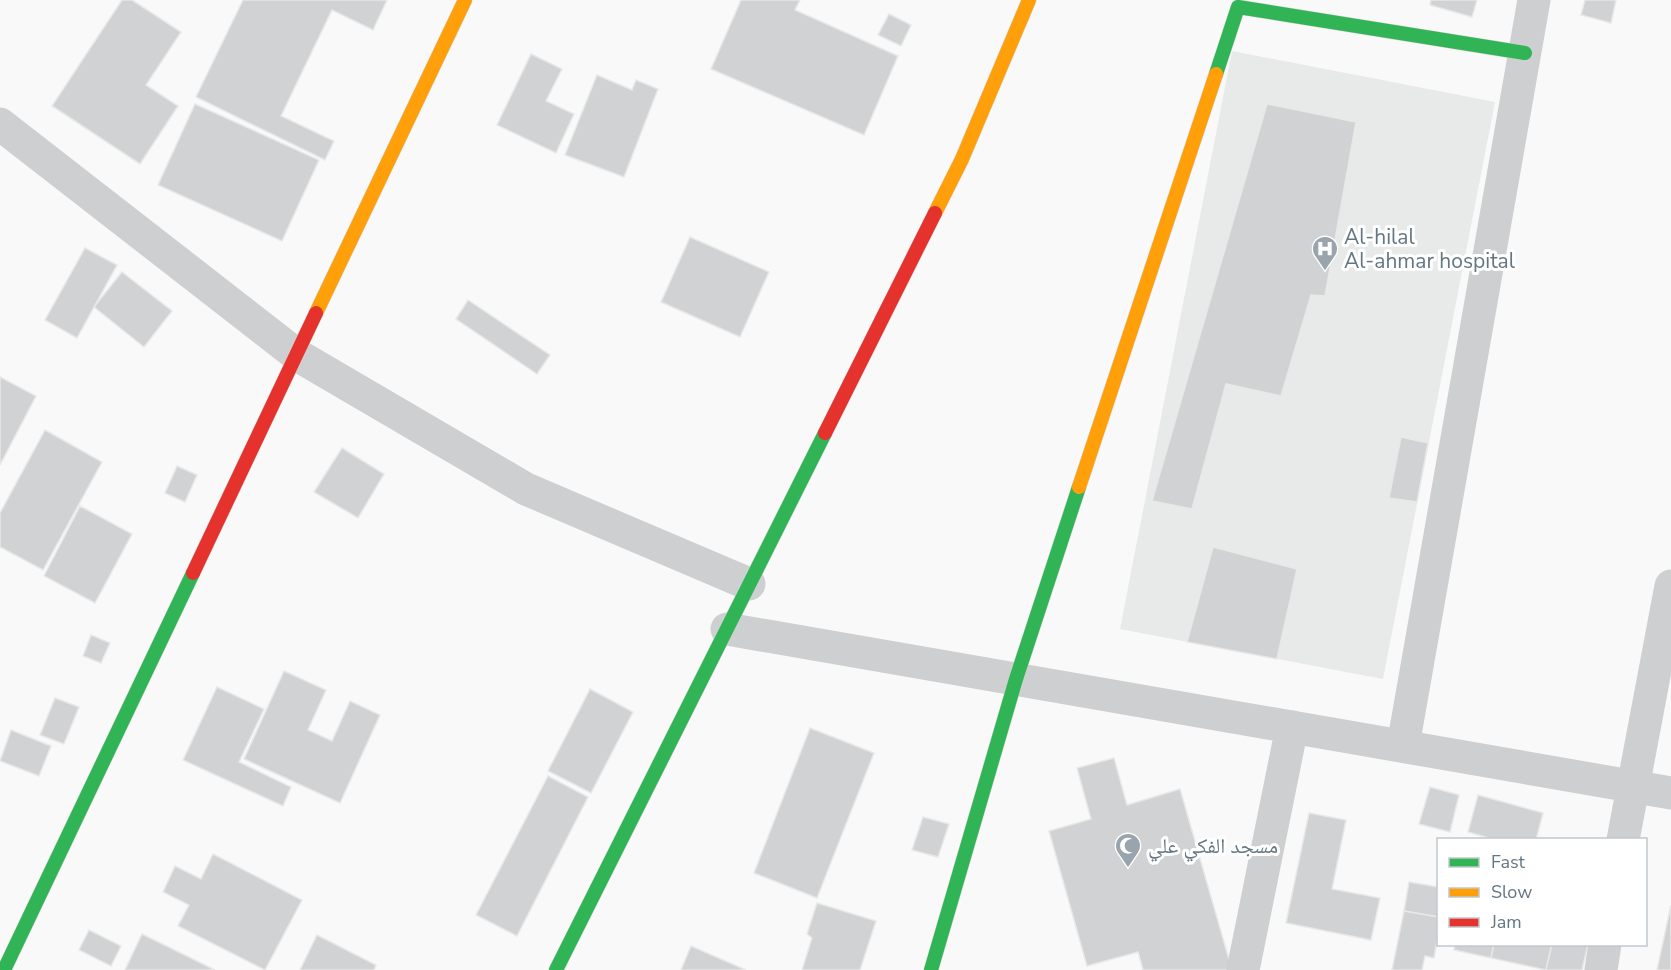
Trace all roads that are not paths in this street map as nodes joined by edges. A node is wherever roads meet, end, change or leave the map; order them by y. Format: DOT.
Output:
graph roads {
  1 [pos="465,0"];
  2 [pos="1029,0"];
  3 [pos="1534,0"];
  4 [pos="1525,53"];
  5 [pos="0,124"];
  6 [pos="297,355"];
  7 [pos="749,584"];
  8 [pos="1671,586"];
  9 [pos="727,629"];
  10 [pos="1016,680"];
  11 [pos="1292,727"];
  12 [pos="1402,747"];
  13 [pos="1632,786"];
  14 [pos="1671,793"];
  15 [pos="1623,838"];
  16 [pos="1605,946"];
  17 [pos="4,970"];
  18 [pos="556,970"];
  19 [pos="931,970"];
  20 [pos="1243,970"];
  21 [pos="1601,970"];
  1 -- 6 [label="street"];
  2 -- 7 [label="street"];
  3 -- 4 [label="street"];
  4 -- 10 [label="street"];
  4 -- 12 [label="street"];
  5 -- 6 [label="street"];
  6 -- 7 [label="street"];
  6 -- 17 [label="street"];
  7 -- 9 [label="street"];
  8 -- 13 [label="street"];
  9 -- 10 [label="street"];
  9 -- 18 [label="street"];
  10 -- 11 [label="street"];
  10 -- 19 [label="street"];
  11 -- 12 [label="street"];
  11 -- 20 [label="street"];
  12 -- 13 [label="street"];
  13 -- 14 [label="street"];
  13 -- 15 [label="street"];
  16 -- 21 [label="street"];
}
